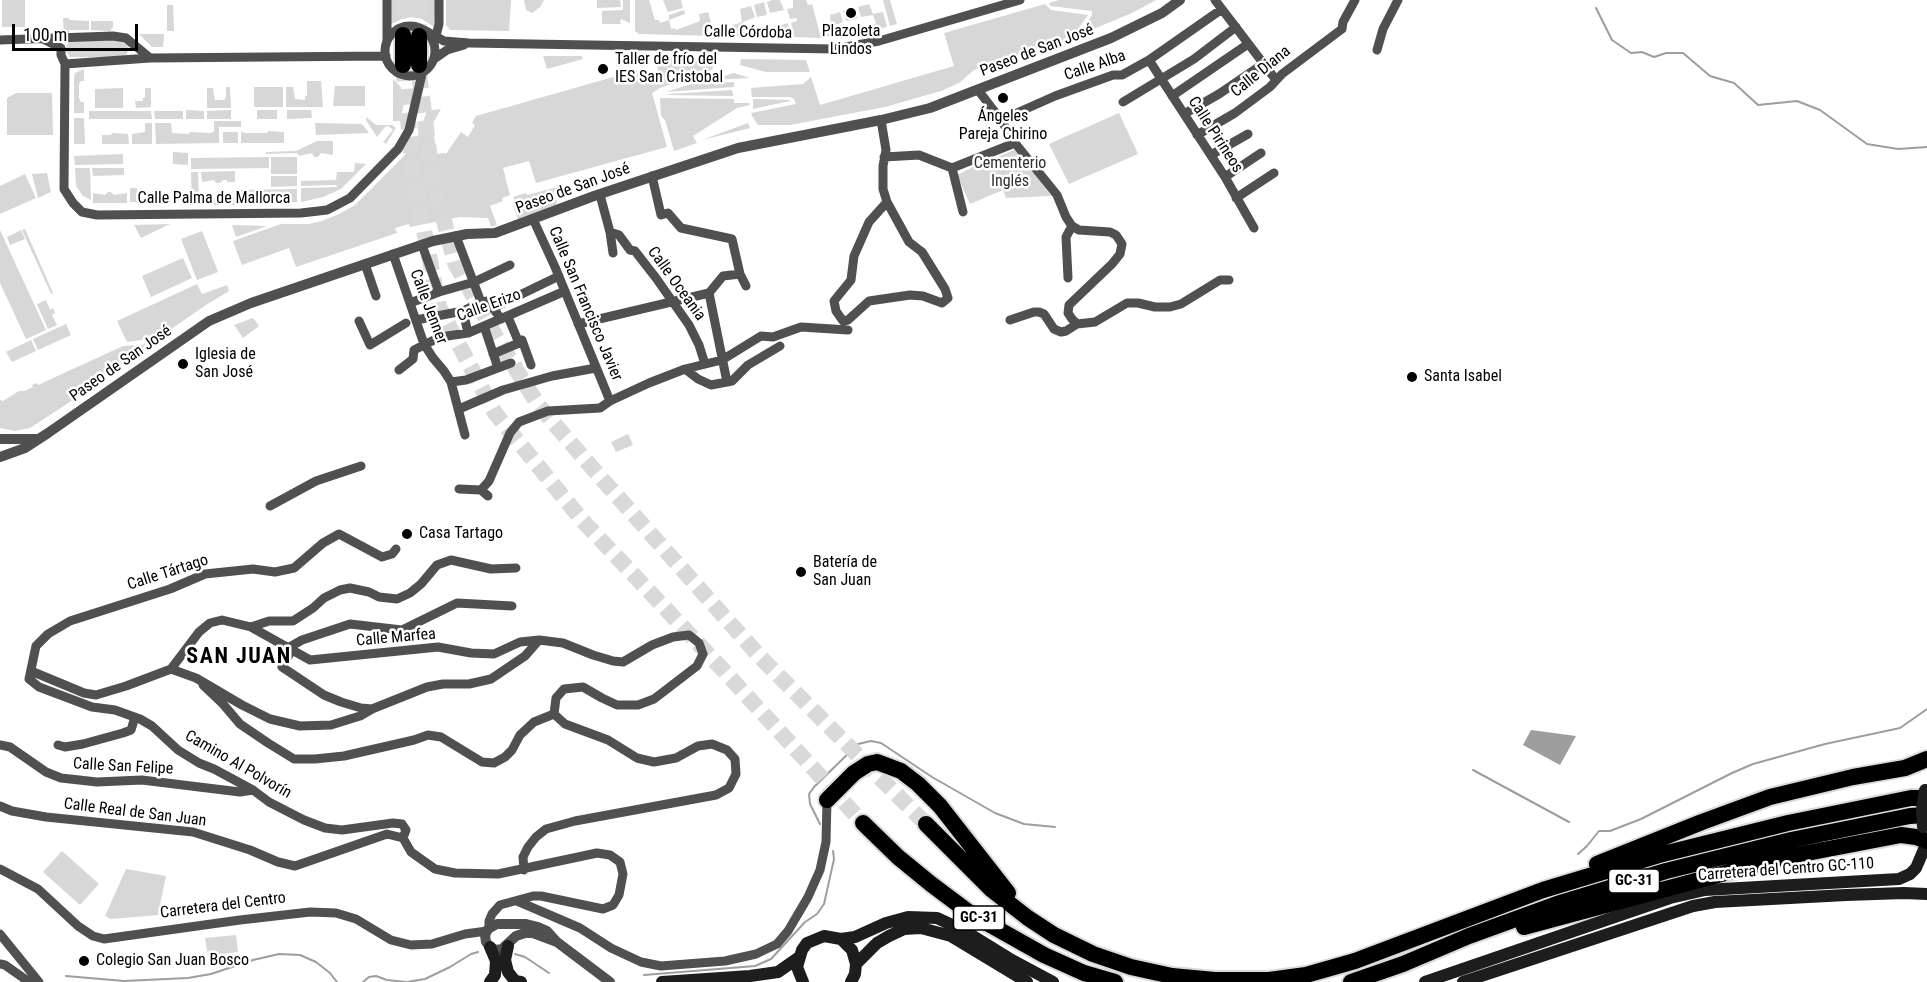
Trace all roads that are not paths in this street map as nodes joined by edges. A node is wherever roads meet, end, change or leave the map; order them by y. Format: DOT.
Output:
graph roads {
  1 [pos="387,0"];
  2 [pos="439,0"];
  3 [pos="1020,0"];
  4 [pos="1180,0"];
  5 [pos="1215,0"];
  6 [pos="1355,0"];
  7 [pos="1398,0"];
  8 [pos="1222,9"];
  9 [pos="439,24"];
  10 [pos="1236,27"];
  11 [pos="423,36"];
  12 [pos="0,40"];
  13 [pos="455,41"];
  14 [pos="63,43"];
  15 [pos="386,43"];
  16 [pos="469,43"];
  17 [pos="1248,44"];
  18 [pos="1377,50"];
  19 [pos="386,56"];
  20 [pos="150,58"];
  21 [pos="1149,60"];
  22 [pos="65,64"];
  23 [pos="1263,64"];
  24 [pos="420,66"];
  25 [pos="1161,80"];
  26 [pos="1276,80"];
  27 [pos="978,90"];
  28 [pos="1172,96"];
  29 [pos="1123,102"];
  30 [pos="1184,114"];
  31 [pos="881,120"];
  32 [pos="1001,120"];
  33 [pos="1248,134"];
  34 [pos="1197,135"];
  35 [pos="1015,143"];
  36 [pos="1261,153"];
  37 [pos="1211,155"];
  38 [pos="884,157"];
  39 [pos="952,168"];
  40 [pos="1274,173"];
  41 [pos="652,176"];
  42 [pos="1225,177"];
  43 [pos="600,195"];
  44 [pos="1236,198"];
  45 [pos="887,202"];
  46 [pos="963,212"];
  47 [pos="533,219"];
  48 [pos="1072,226"];
  49 [pos="1254,228"];
  50 [pos="610,232"];
  51 [pos="456,236"];
  52 [pos="422,245"];
  53 [pos="613,253"];
  54 [pos="393,254"];
  55 [pos="365,264"];
  56 [pos="510,265"];
  57 [pos="740,273"];
  58 [pos="559,276"];
  59 [pos="1068,278"];
  60 [pos="1229,280"];
  61 [pos="474,282"];
  62 [pos="746,286"];
  63 [pos="565,291"];
  64 [pos="438,292"];
  65 [pos="709,293"];
  66 [pos="376,296"];
  67 [pos="481,302"];
  68 [pos="672,302"];
  69 [pos="410,303"];
  70 [pos="493,308"];
  71 [pos="463,311"];
  72 [pos="504,318"];
  73 [pos="1010,320"];
  74 [pos="359,321"];
  75 [pos="411,321"];
  76 [pos="578,324"];
  77 [pos="1077,324"];
  78 [pos="484,326"];
  79 [pos="848,330"];
  80 [pos="468,333"];
  81 [pos="519,343"];
  82 [pos="424,344"];
  83 [pos="780,346"];
  84 [pos="493,354"];
  85 [pos="722,360"];
  86 [pos="511,363"];
  87 [pos="705,364"];
  88 [pos="531,365"];
  89 [pos="498,368"];
  90 [pos="596,368"];
  91 [pos="399,369"];
  92 [pos="685,369"];
  93 [pos="452,382"];
  94 [pos="728,382"];
  95 [pos="610,401"];
  96 [pos="459,409"];
  97 [pos="465,435"];
  98 [pos="0,439"];
  99 [pos="37,439"];
  100 [pos="0,457"];
  101 [pos="362,466"];
  102 [pos="459,489"];
  103 [pos="270,506"];
  104 [pos="396,549"];
  105 [pos="516,568"];
  106 [pos="512,606"];
  107 [pos="251,627"];
  108 [pos="539,640"];
  109 [pos="290,649"];
  110 [pos="171,669"];
  111 [pos="31,671"];
  112 [pos="196,678"];
  113 [pos="372,709"];
  114 [pos="554,714"];
  115 [pos="135,717"];
  116 [pos="0,745"];
  117 [pos="58,745"];
  118 [pos="1927,759"];
  119 [pos="253,790"];
  120 [pos="1926,791"];
  121 [pos="827,800"];
  122 [pos="0,806"];
  123 [pos="863,823"];
  124 [pos="926,824"];
  125 [pos="1926,833"];
  126 [pos="403,838"];
  127 [pos="0,869"];
  128 [pos="524,870"];
  129 [pos="1927,888"];
  130 [pos="1543,890"];
  131 [pos="1904,893"];
  132 [pos="1927,894"];
  133 [pos="518,901"];
  134 [pos="1028,918"];
  135 [pos="492,933"];
  136 [pos="0,934"];
  137 [pos="841,939"];
  138 [pos="557,942"];
  139 [pos="509,943"];
  140 [pos="798,958"];
  141 [pos="0,964"];
  142 [pos="856,964"];
  143 [pos="1403,964"];
  144 [pos="29,982"];
  145 [pos="39,982"];
  146 [pos="490,982"];
  147 [pos="521,982"];
  148 [pos="609,982"];
  149 [pos="662,982"];
  150 [pos="803,982"];
  151 [pos="851,982"];
  152 [pos="1027,982"];
  153 [pos="1053,982"];
  154 [pos="1114,982"];
  155 [pos="1351,982"];
  156 [pos="1425,982"];
  157 [pos="1464,982"];
  1 -- 15 [label="street"];
  2 -- 9 [label="street"];
  3 -- 16 [label="street, Calle Córdoba"];
  4 -- 27 [label="street, Paseo de San José"];
  5 -- 8 [label="street"];
  6 -- 26 [label="street, Calle Diana"];
  7 -- 18 [label="street"];
  8 -- 10 [label="street"];
  8 -- 21 [label="street, Calle Alba"];
  9 -- 11 [label="street"];
  9 -- 13 [label="street"];
  10 -- 17 [label="street"];
  10 -- 25 [label="street"];
  11 -- 13 [label="street, Calle Córdoba"];
  11 -- 15 [label="street"];
  11 -- 24 [label="highway"];
  12 -- 14 [label="street"];
  13 -- 16 [label="street, Calle Córdoba"];
  14 -- 20 [label="street"];
  14 -- 22 [label="street"];
  15 -- 19 [label="street"];
  16 -- 24 [label="street, Calle Córdoba"];
  17 -- 23 [label="street"];
  17 -- 28 [label="street"];
  19 -- 20 [label="street"];
  19 -- 24 [label="street"];
  20 -- 22 [label="street"];
  21 -- 25 [label="street, Calle Pirineos"];
  21 -- 32 [label="street, Calle Alba"];
  22 -- 24 [label="street, Calle Palma de Mallorca"];
  23 -- 26 [label="street"];
  23 -- 30 [label="street"];
  25 -- 28 [label="street, Calle Pirineos"];
  25 -- 29 [label="street"];
  26 -- 34 [label="street, Calle Diana"];
  27 -- 31 [label="street, Paseo de San José"];
  27 -- 32 [label="street"];
  28 -- 30 [label="street, Calle Pirineos"];
  30 -- 34 [label="street, Calle Pirineos"];
  31 -- 38 [label="street"];
  31 -- 41 [label="street, Paseo de San José"];
  32 -- 35 [label="street"];
  33 -- 37 [label="street"];
  34 -- 37 [label="street, Calle Pirineos"];
  35 -- 39 [label="street"];
  35 -- 48 [label="street"];
  36 -- 42 [label="street"];
  37 -- 42 [label="street, Calle Pirineos"];
  38 -- 39 [label="street"];
  38 -- 45 [label="street"];
  39 -- 46 [label="street"];
  40 -- 44 [label="street"];
  41 -- 43 [label="street, Paseo de San José"];
  41 -- 57 [label="street"];
  42 -- 44 [label="street, Calle Pirineos"];
  43 -- 47 [label="street, Paseo de San José"];
  43 -- 50 [label="street"];
  44 -- 49 [label="street, Calle Pirineos"];
  45 -- 45 [label="street"];
  47 -- 51 [label="street, Paseo de San José"];
  47 -- 58 [label="street, Calle San Francisco Javier"];
  48 -- 59 [label="street"];
  48 -- 77 [label="street"];
  50 -- 53 [label="street"];
  50 -- 68 [label="street, Calle Oceania"];
  51 -- 52 [label="street, Paseo de San José"];
  51 -- 61 [label="street"];
  52 -- 54 [label="street, Paseo de San José"];
  52 -- 64 [label="street"];
  54 -- 55 [label="street, Paseo de San José"];
  54 -- 69 [label="street, Calle Jenner"];
  55 -- 66 [label="street"];
  55 -- 99 [label="street, Paseo de San José"];
  56 -- 61 [label="street"];
  57 -- 62 [label="street"];
  57 -- 65 [label="street"];
  58 -- 63 [label="street, Calle San Francisco Javier"];
  58 -- 70 [label="street"];
  60 -- 77 [label="street"];
  61 -- 64 [label="street"];
  61 -- 67 [label="street"];
  63 -- 72 [label="street, Calle Erizo"];
  63 -- 76 [label="street, Calle San Francisco Javier"];
  64 -- 69 [label="street"];
  65 -- 68 [label="street"];
  65 -- 85 [label="street"];
  67 -- 70 [label="street"];
  67 -- 71 [label="street"];
  68 -- 76 [label="street"];
  68 -- 87 [label="street, Calle Oceania"];
  69 -- 75 [label="street, Calle Jenner"];
  70 -- 72 [label="street"];
  71 -- 75 [label="street"];
  71 -- 80 [label="street"];
  72 -- 78 [label="street, Calle Erizo"];
  72 -- 81 [label="street"];
  73 -- 77 [label="street"];
  74 -- 75 [label="street"];
  75 -- 82 [label="street, Calle Jenner"];
  76 -- 90 [label="street, Calle San Francisco Javier"];
  78 -- 80 [label="street, Calle Erizo"];
  78 -- 84 [label="street"];
  79 -- 85 [label="street"];
  80 -- 82 [label="street, Calle Erizo"];
  81 -- 84 [label="street"];
  81 -- 88 [label="street"];
  82 -- 91 [label="street"];
  82 -- 93 [label="street, Calle Jenner"];
  83 -- 94 [label="street"];
  84 -- 89 [label="street"];
  85 -- 87 [label="street"];
  85 -- 94 [label="street"];
  86 -- 89 [label="street"];
  87 -- 92 [label="street"];
  89 -- 93 [label="street"];
  90 -- 95 [label="street, Calle San Francisco Javier"];
  90 -- 96 [label="street"];
  92 -- 94 [label="street"];
  92 -- 95 [label="street"];
  93 -- 96 [label="street, Calle Jenner"];
  95 -- 102 [label="street"];
  96 -- 97 [label="street, Calle Jenner"];
  98 -- 99 [label="street"];
  99 -- 100 [label="street, Paseo de San José"];
  101 -- 103 [label="street"];
  104 -- 111 [label="street, Calle Tártago"];
  105 -- 107 [label="street"];
  106 -- 109 [label="street"];
  107 -- 109 [label="street, Calle Marfea"];
  107 -- 110 [label="street"];
  108 -- 109 [label="street, Calle Marfea"];
  108 -- 113 [label="street"];
  108 -- 114 [label="street"];
  109 -- 113 [label="street"];
  110 -- 111 [label="street"];
  110 -- 112 [label="street"];
  111 -- 115 [label="street, Camino Al Polvorín"];
  112 -- 113 [label="street"];
  112 -- 114 [label="street"];
  114 -- 128 [label="street"];
  115 -- 117 [label="street"];
  115 -- 119 [label="street, Camino Al Polvorín"];
  116 -- 119 [label="street, Calle San Felipe"];
  118 -- 130 [label="highway"];
  119 -- 126 [label="street, Camino Al Polvorín"];
  120 -- 125 [label="main road, bridge"];
  120 -- 130 [label="highway, GC-31"];
  121 -- 133 [label="street"];
  121 -- 134 [label="highway"];
  122 -- 126 [label="street, Calle Real de San Juan"];
  123 -- 154 [label="highway, GC-31"];
  124 -- 134 [label="highway, GC-31"];
  125 -- 143 [label="highway"];
  125 -- 143 [label="highway, GC-31"];
  125 -- 156 [label="main road, Carretera del Centro GC-110"];
  126 -- 128 [label="street"];
  127 -- 135 [label="street, Carretera del Centro"];
  128 -- 133 [label="street"];
  129 -- 131 [label="main road"];
  130 -- 134 [label="highway, GC-31"];
  131 -- 132 [label="main road"];
  131 -- 157 [label="main road, Carretera del Centro GC-110"];
  133 -- 135 [label="street"];
  135 -- 138 [label="street, Carretera del Centro"];
  135 -- 139 [label="street"];
  135 -- 139 [label="street, Carretera del Centro"];
  135 -- 146 [label="main road"];
  136 -- 145 [label="street"];
  137 -- 140 [label="main road"];
  137 -- 142 [label="main road"];
  137 -- 153 [label="main road"];
  138 -- 139 [label="street, Carretera del Centro"];
  138 -- 148 [label="street, Carretera del Centro"];
  139 -- 147 [label="main road"];
  140 -- 149 [label="main road"];
  140 -- 150 [label="main road"];
  141 -- 144 [label="street"];
  142 -- 151 [label="main road"];
  142 -- 152 [label="main road"];
  143 -- 155 [label="highway, GC-31"];
}
